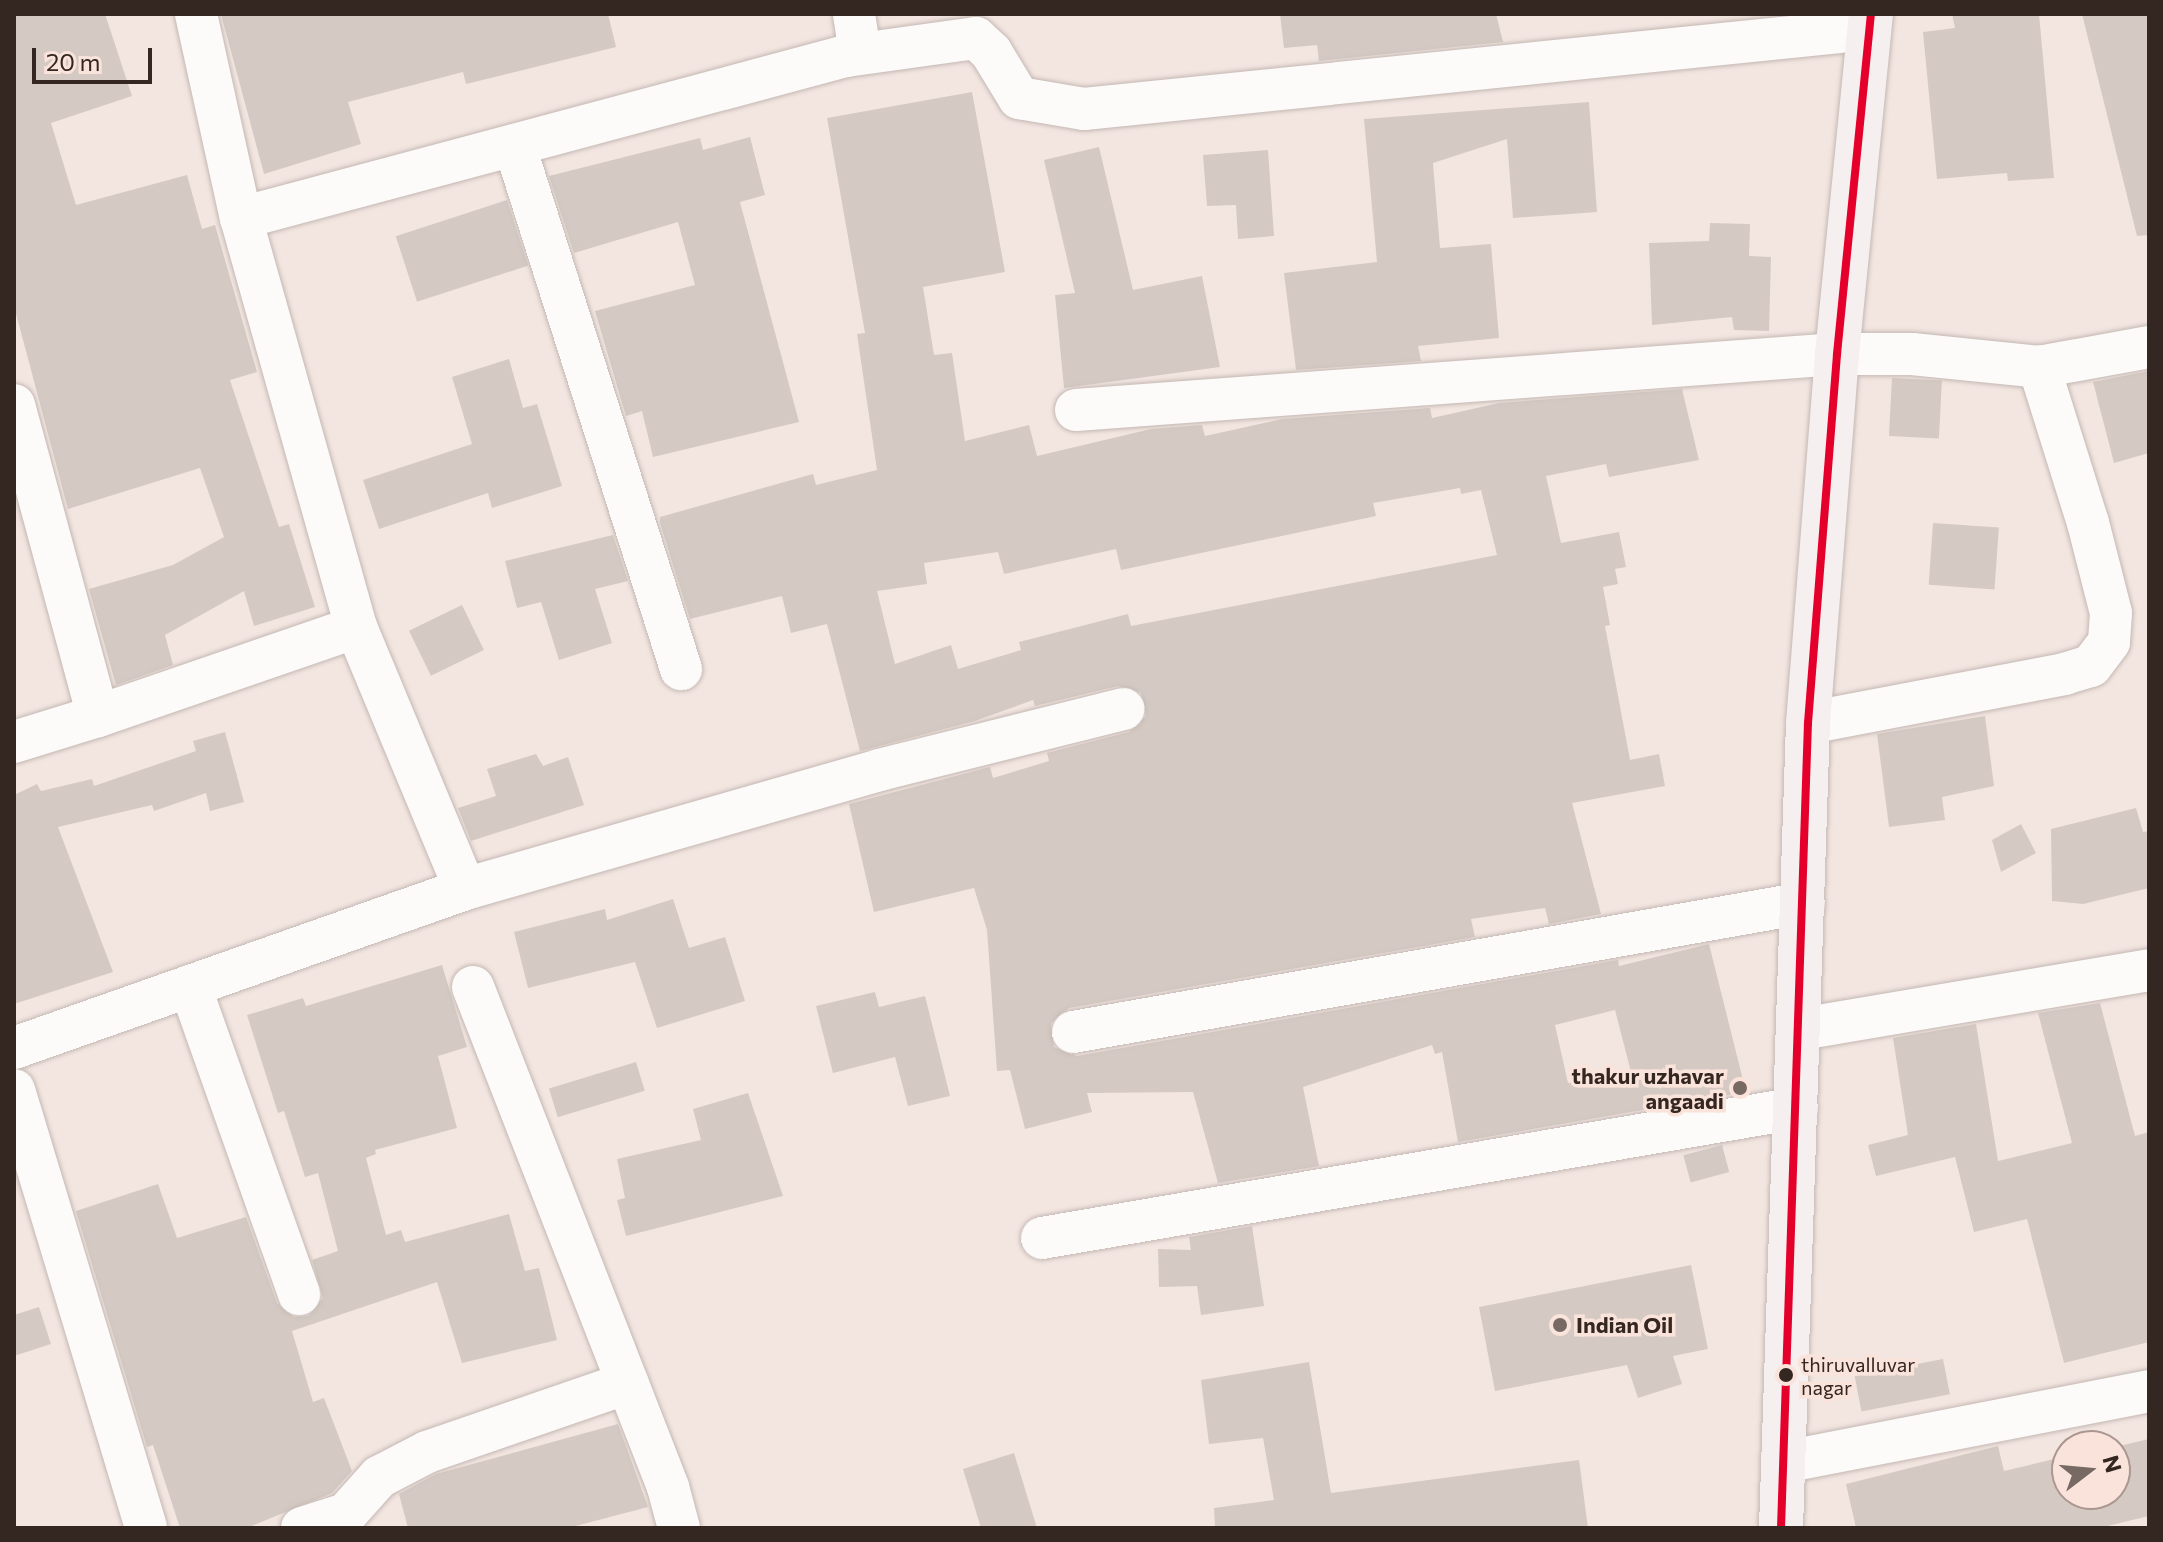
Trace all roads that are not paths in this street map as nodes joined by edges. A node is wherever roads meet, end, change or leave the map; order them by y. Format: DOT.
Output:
graph roads {
  1 [pos="196,14"];
  2 [pos="854,14"];
  3 [pos="1870,22"];
  4 [pos="846,56"];
  5 [pos="515,147"];
  6 [pos="241,218"];
  7 [pos="2149,347"];
  8 [pos="1837,354"];
  9 [pos="2039,367"];
  10 [pos="14,405"];
  11 [pos="1076,410"];
  12 [pos="356,627"];
  13 [pos="681,669"];
  14 [pos="1123,709"];
  15 [pos="98,716"];
  16 [pos="1808,723"];
  17 [pos="14,742"];
  18 [pos="465,889"];
  19 [pos="1804,903"];
  20 [pos="2149,970"];
  21 [pos="190,986"];
  22 [pos="473,987"];
  23 [pos="1801,1029"];
  24 [pos="1073,1032"];
  25 [pos="14,1048"];
  26 [pos="14,1090"];
  27 [pos="1797,1108"];
  28 [pos="1042,1238"];
  29 [pos="299,1294"];
  30 [pos="627,1383"];
  31 [pos="2149,1391"];
  32 [pos="1784,1462"];
  33 [pos="146,1528"];
  34 [pos="302,1528"];
  35 [pos="679,1528"];
  36 [pos="1781,1528"];
  1 -- 6 [label="street"];
  2 -- 4 [label="street"];
  3 -- 4 [label="street"];
  3 -- 8 [label="main road"];
  4 -- 5 [label="street"];
  5 -- 6 [label="street"];
  5 -- 13 [label="street"];
  6 -- 12 [label="street"];
  7 -- 9 [label="street"];
  8 -- 9 [label="street"];
  8 -- 11 [label="street"];
  8 -- 16 [label="main road"];
  9 -- 16 [label="street"];
  10 -- 15 [label="street"];
  12 -- 15 [label="street"];
  12 -- 18 [label="street"];
  14 -- 18 [label="street"];
  15 -- 17 [label="street"];
  16 -- 19 [label="main road"];
  18 -- 21 [label="street"];
  19 -- 23 [label="main road"];
  19 -- 24 [label="street"];
  20 -- 23 [label="street"];
  21 -- 25 [label="street"];
  21 -- 29 [label="street"];
  22 -- 30 [label="street"];
  23 -- 27 [label="main road"];
  26 -- 33 [label="street"];
  27 -- 28 [label="street"];
  27 -- 32 [label="main road"];
  30 -- 34 [label="street"];
  30 -- 35 [label="street"];
  31 -- 32 [label="street"];
  32 -- 36 [label="main road"];
}
